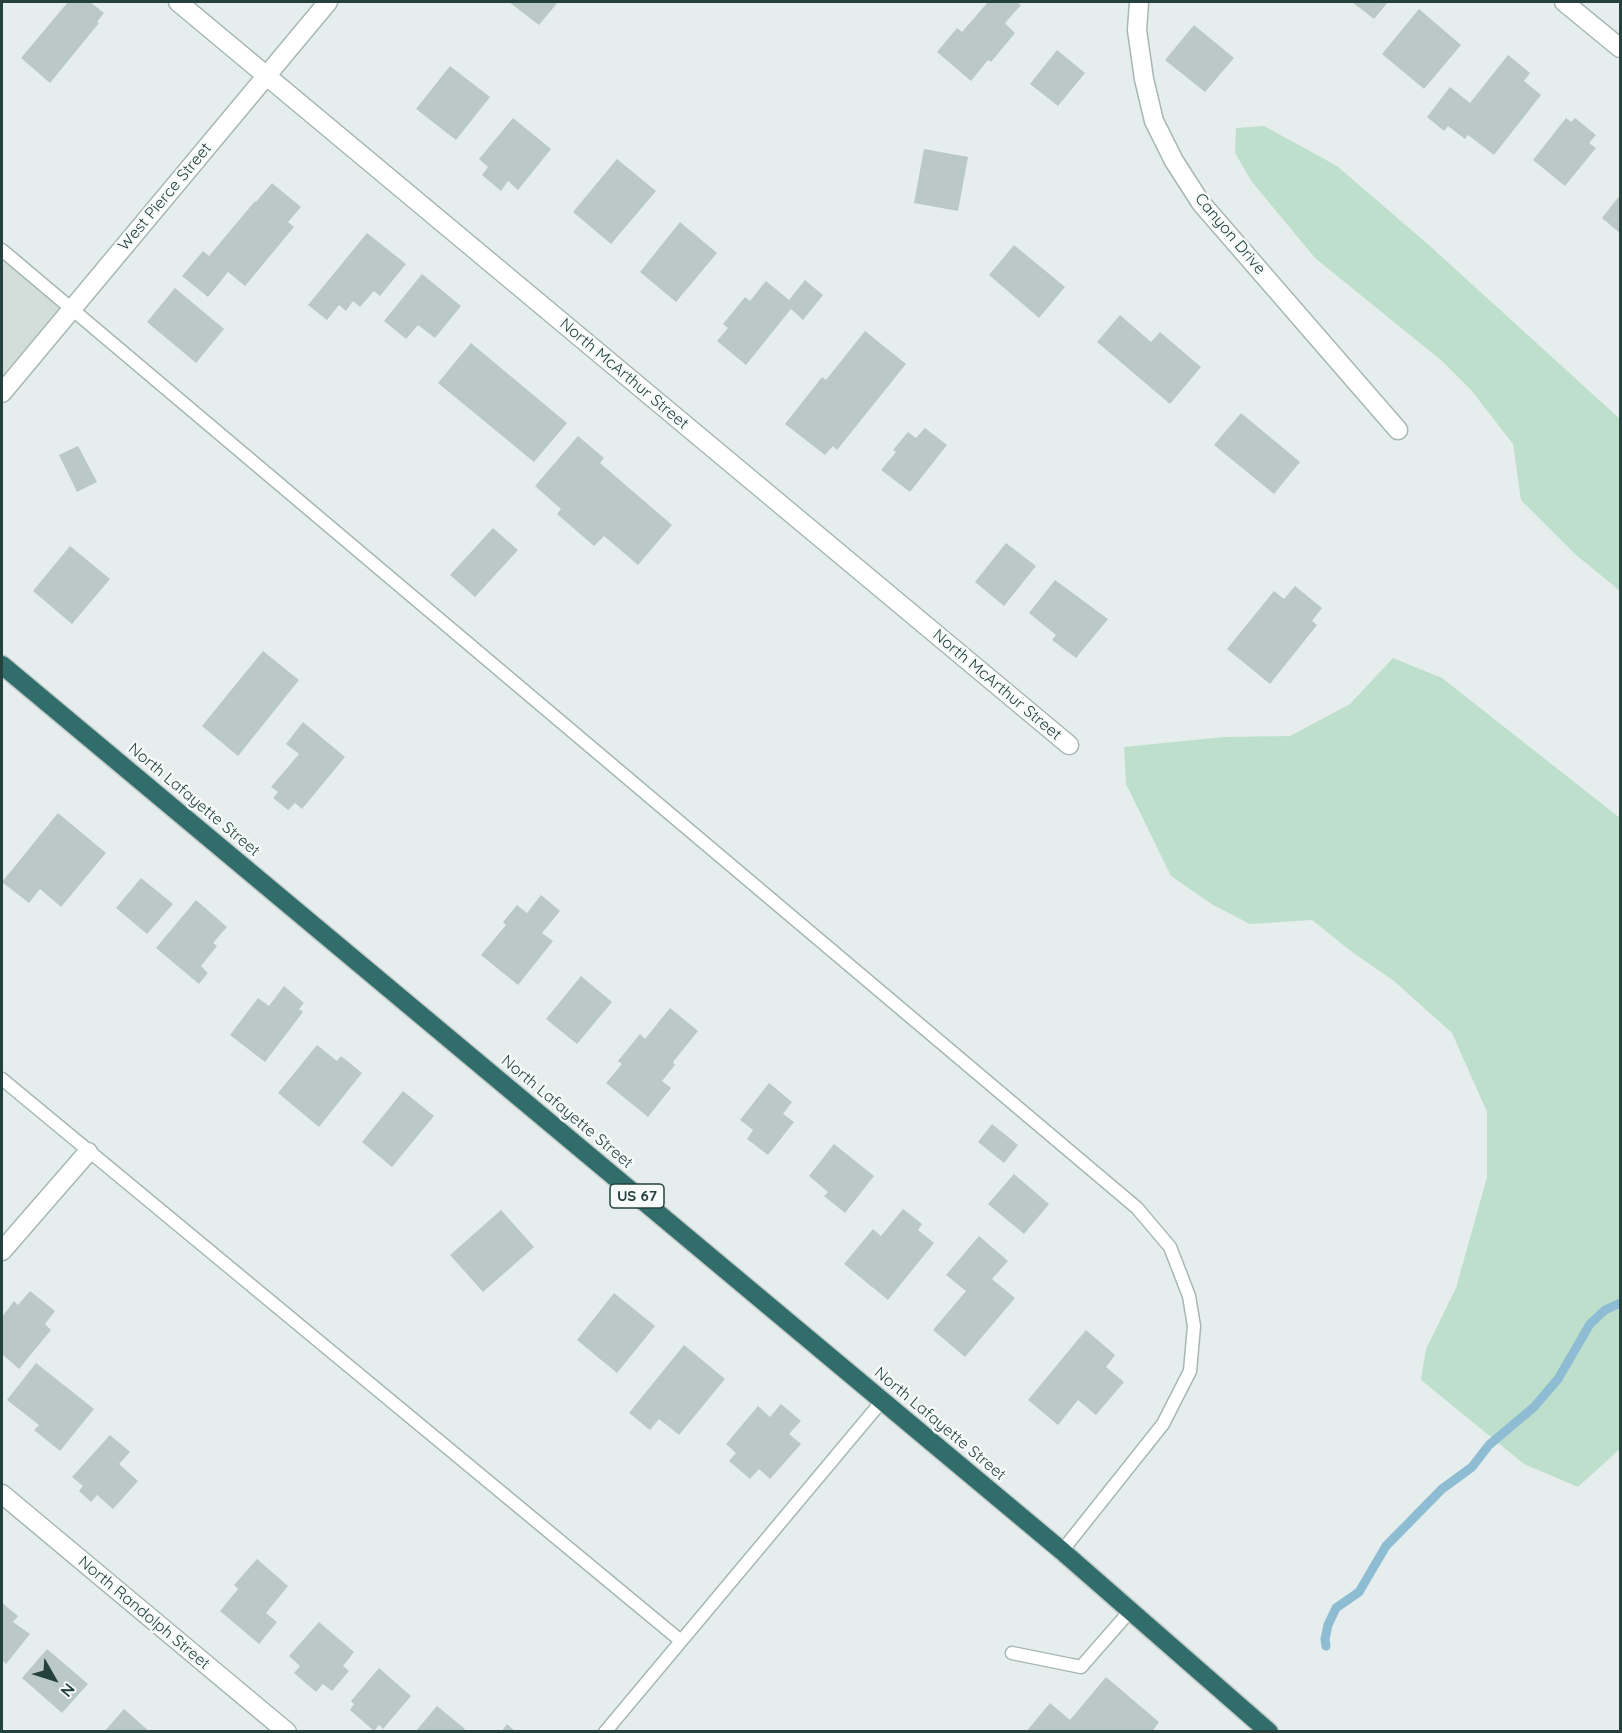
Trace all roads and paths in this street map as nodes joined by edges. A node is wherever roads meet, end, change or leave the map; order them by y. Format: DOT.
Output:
graph roads {
  1 [pos="178,2"];
  2 [pos="328,2"];
  3 [pos="1139,2"];
  4 [pos="1564,2"];
  5 [pos="1620,48"];
  6 [pos="266,76"];
  7 [pos="2,250"];
  8 [pos="71,309"];
  9 [pos="2,393"];
  10 [pos="1398,429"];
  11 [pos="2,665"];
  12 [pos="1069,745"];
  13 [pos="2,1079"];
  14 [pos="88,1152"];
  15 [pos="2,1251"];
  16 [pos="882,1401"];
  17 [pos="2,1494"];
  18 [pos="1062,1551"];
  19 [pos="1130,1611"];
  20 [pos="681,1641"];
  21 [pos="1012,1653"];
  22 [pos="287,1731"];
  23 [pos="605,1731"];
  24 [pos="1269,1731"];
  1 -- 6 [label="street, North McArthur Street"];
  2 -- 6 [label="street, West Pierce Street"];
  3 -- 10 [label="street, Canyon Drive"];
  4 -- 5 [label="street"];
  6 -- 8 [label="street, West Pierce Street"];
  6 -- 12 [label="street, North McArthur Street"];
  7 -- 8 [label="lane"];
  8 -- 9 [label="street, West Pierce Street"];
  8 -- 18 [label="lane"];
  11 -- 16 [label="highway, North Lafayette Street / US 67"];
  13 -- 14 [label="lane"];
  14 -- 15 [label="street"];
  14 -- 20 [label="lane"];
  16 -- 18 [label="highway, North Lafayette Street / US 67"];
  16 -- 20 [label="lane"];
  17 -- 22 [label="street, North Randolph Street"];
  18 -- 19 [label="highway, North Lafayette Street / US 67"];
  19 -- 21 [label="lane"];
  19 -- 24 [label="highway, North Lafayette Street / US 67"];
  20 -- 23 [label="lane"];
}
